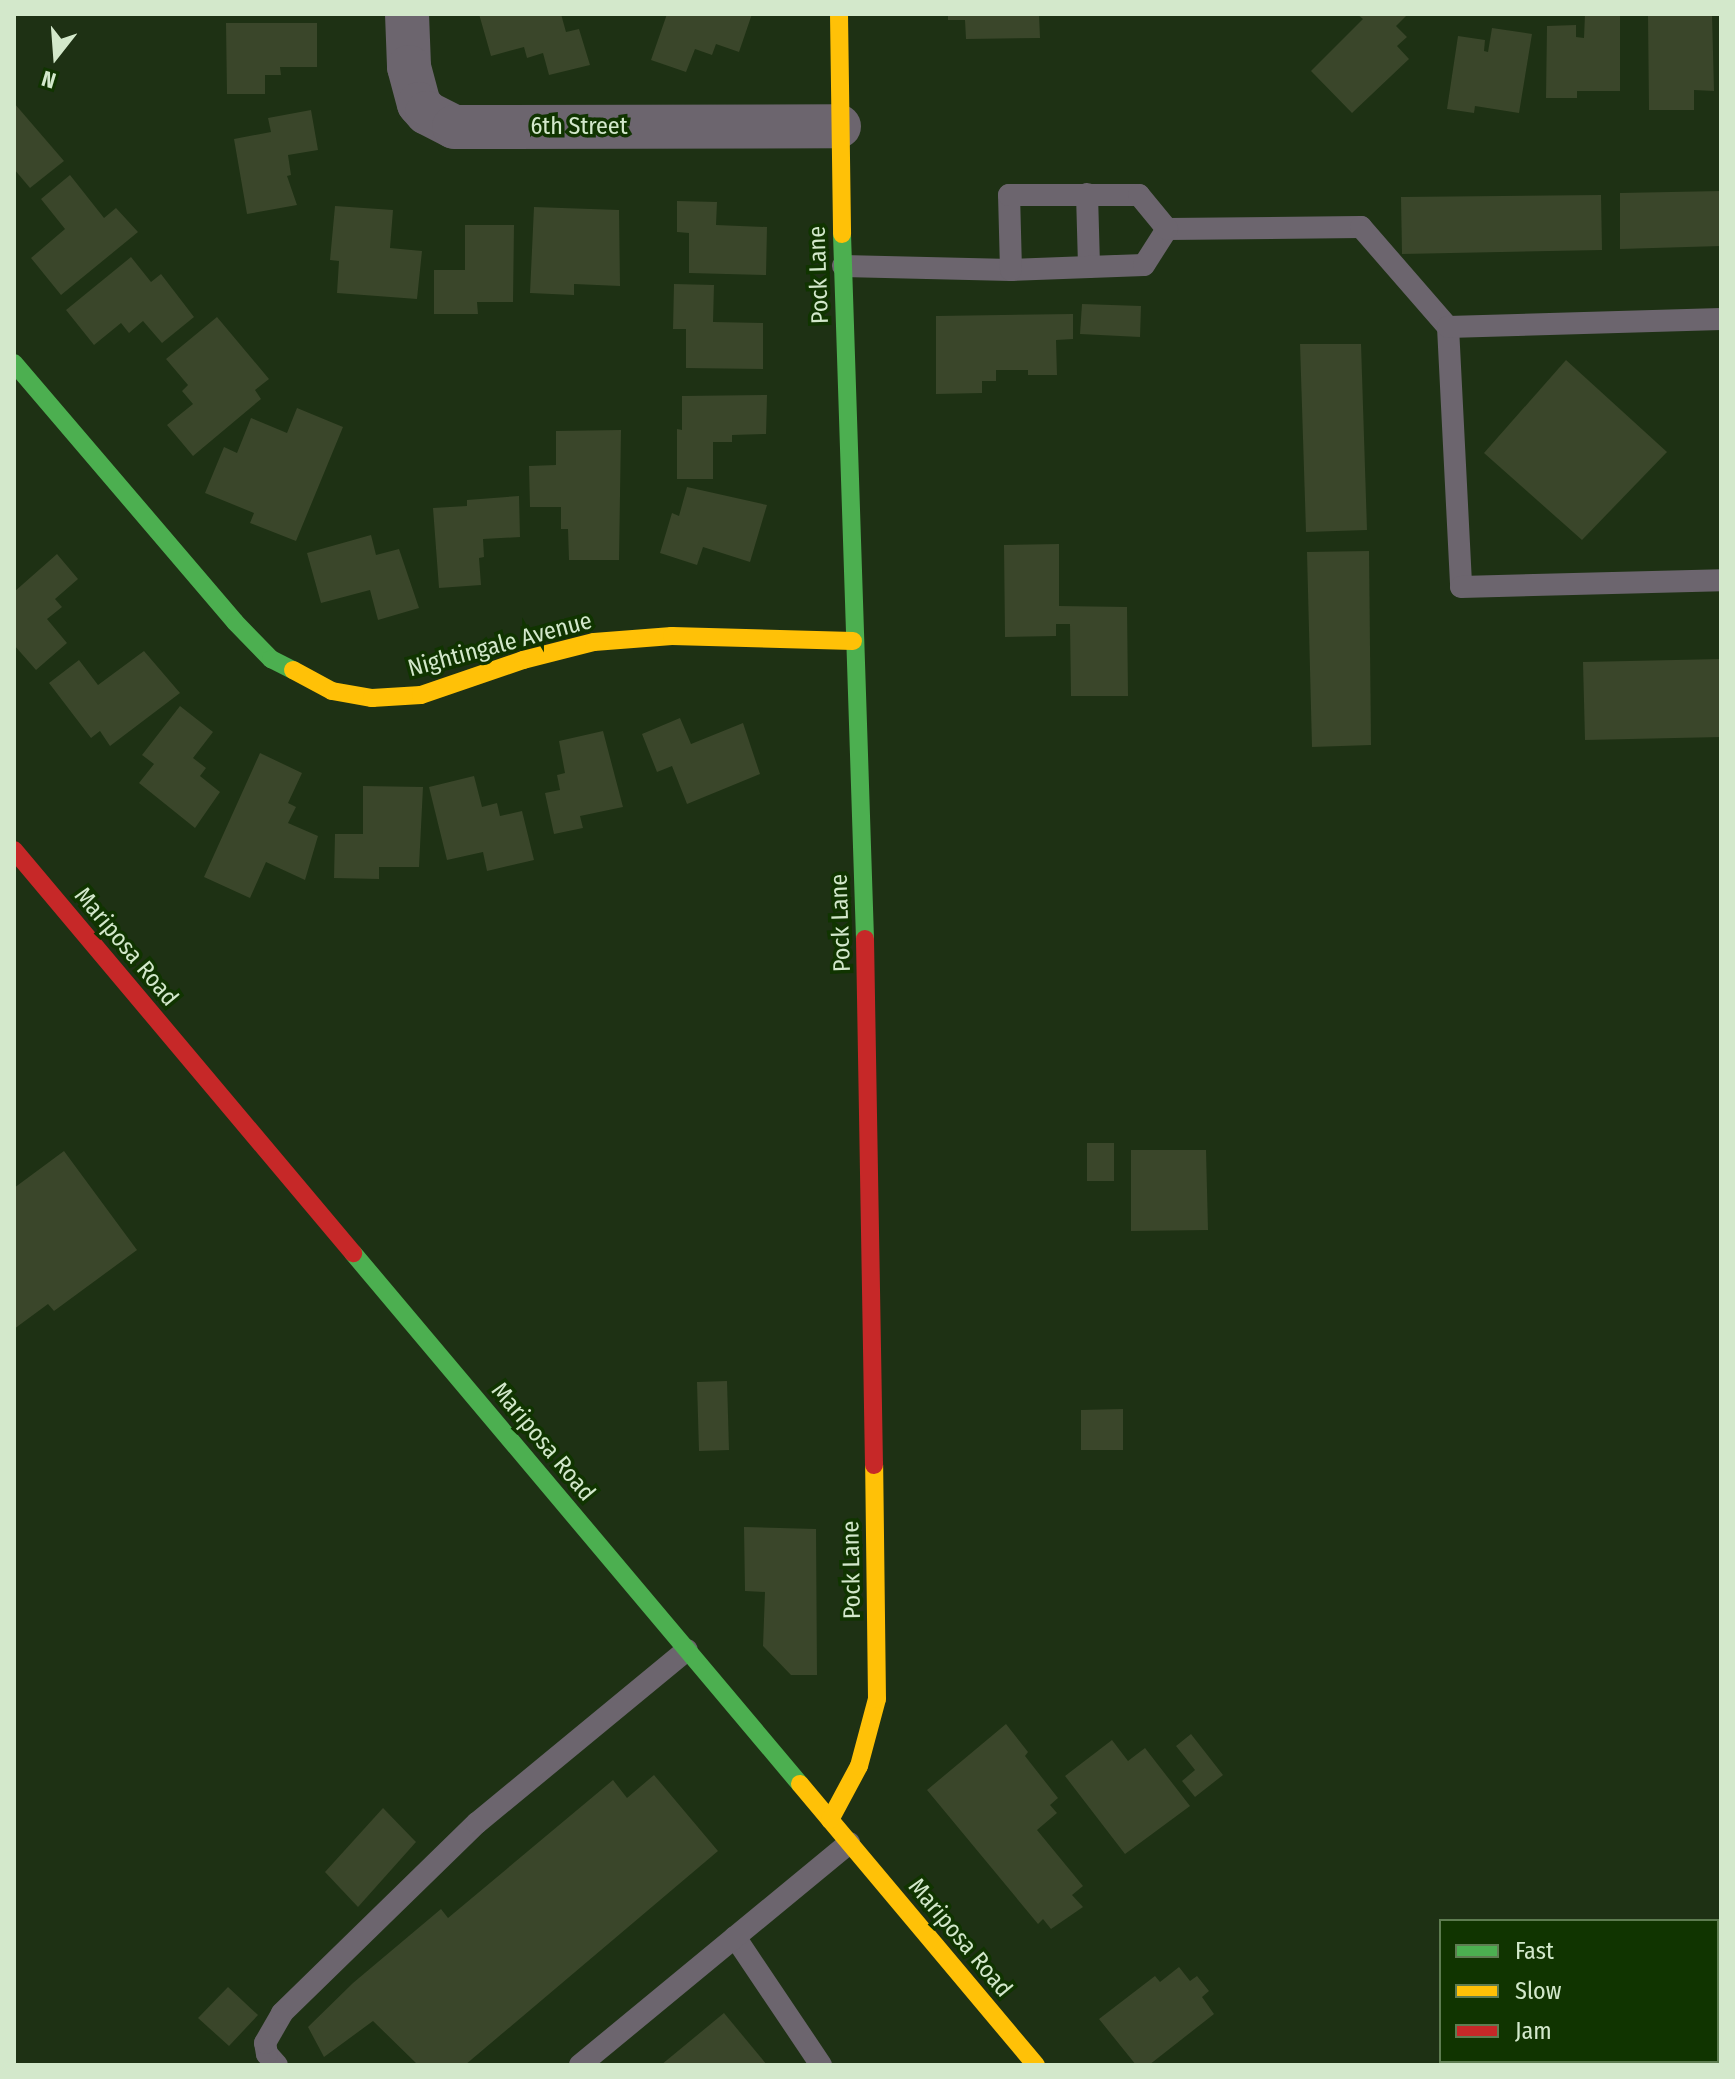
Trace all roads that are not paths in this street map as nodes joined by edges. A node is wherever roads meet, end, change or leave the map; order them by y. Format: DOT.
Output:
graph roads {
  1 [pos="407,14"];
  2 [pos="839,14"];
  3 [pos="839,126"];
  4 [pos="1087,194"];
  5 [pos="1167,229"];
  6 [pos="843,266"];
  7 [pos="1089,267"];
  8 [pos="1011,270"];
  9 [pos="1721,319"];
  10 [pos="1448,327"];
  11 [pos="14,363"];
  12 [pos="1721,580"];
  13 [pos="853,641"];
  14 [pos="14,850"];
  15 [pos="687,1650"];
  16 [pos="830,1820"];
  17 [pos="849,1843"];
  18 [pos="735,1937"];
  19 [pos="277,2065"];
  20 [pos="580,2065"];
  21 [pos="821,2065"];
  22 [pos="1036,2065"];
  1 -- 3 [label="street, 6th Street"];
  2 -- 3 [label="street, Pock Lane"];
  3 -- 6 [label="street, Pock Lane"];
  4 -- 5 [label="lane"];
  4 -- 7 [label="lane"];
  4 -- 8 [label="lane"];
  5 -- 7 [label="lane"];
  5 -- 10 [label="lane"];
  6 -- 8 [label="lane"];
  6 -- 13 [label="street, Pock Lane"];
  7 -- 8 [label="lane"];
  9 -- 10 [label="lane"];
  10 -- 12 [label="lane"];
  11 -- 13 [label="street, Nightingale Avenue"];
  13 -- 16 [label="street, Pock Lane"];
  14 -- 15 [label="street, Mariposa Road"];
  15 -- 16 [label="street, Mariposa Road"];
  15 -- 19 [label="lane"];
  16 -- 17 [label="street, Mariposa Road"];
  17 -- 18 [label="lane"];
  17 -- 22 [label="street, Mariposa Road"];
  18 -- 20 [label="lane"];
  18 -- 21 [label="lane"];
}
